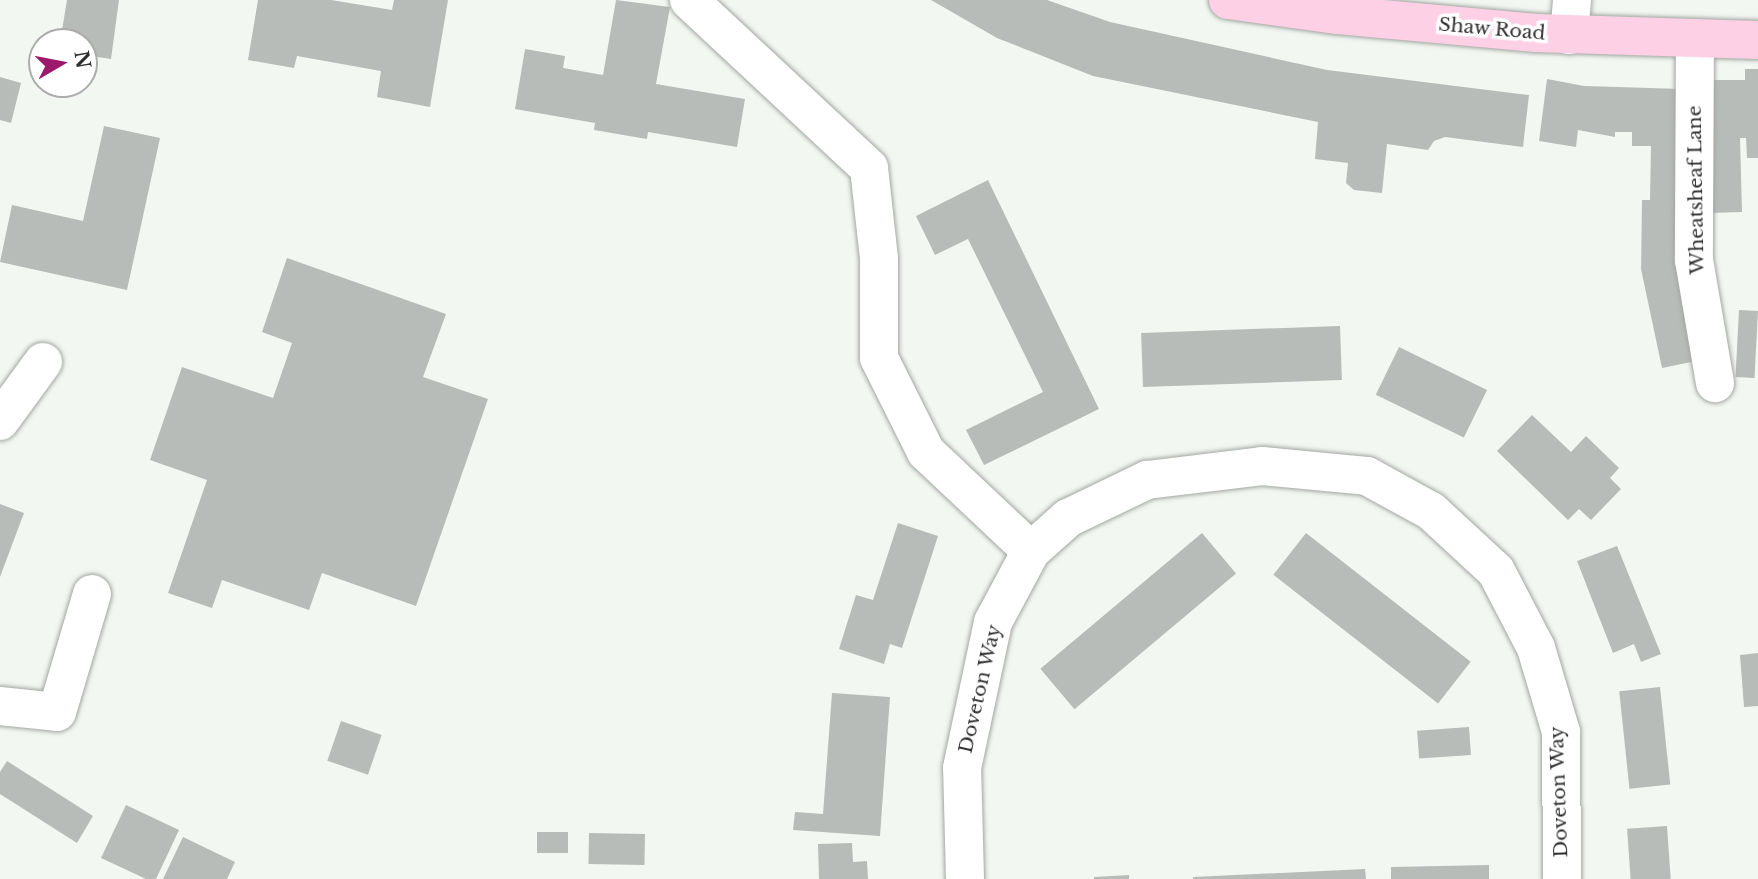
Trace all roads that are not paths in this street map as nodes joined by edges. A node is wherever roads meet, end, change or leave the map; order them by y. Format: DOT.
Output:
graph roads {
  1 [pos="689,0"];
  2 [pos="1228,0"];
  3 [pos="1393,10"];
  4 [pos="1571,17"];
  5 [pos="1695,38"];
  6 [pos="1758,40"];
  7 [pos="43,362"];
  8 [pos="1715,383"];
  9 [pos="0,421"];
  10 [pos="1031,551"];
  11 [pos="92,594"];
  12 [pos="0,706"];
  13 [pos="965,879"];
  14 [pos="1562,879"];
  1 -- 10 [label="street"];
  2 -- 3 [label="main road, Shaw Road"];
  3 -- 4 [label="main road, Shaw Road"];
  4 -- 5 [label="main road, Shaw Road"];
  5 -- 6 [label="main road, Shaw Road"];
  5 -- 8 [label="street, Wheatsheaf Lane"];
  7 -- 9 [label="street"];
  10 -- 13 [label="street, Doveton Way"];
  10 -- 14 [label="street, Doveton Way"];
  11 -- 12 [label="street"];
}
